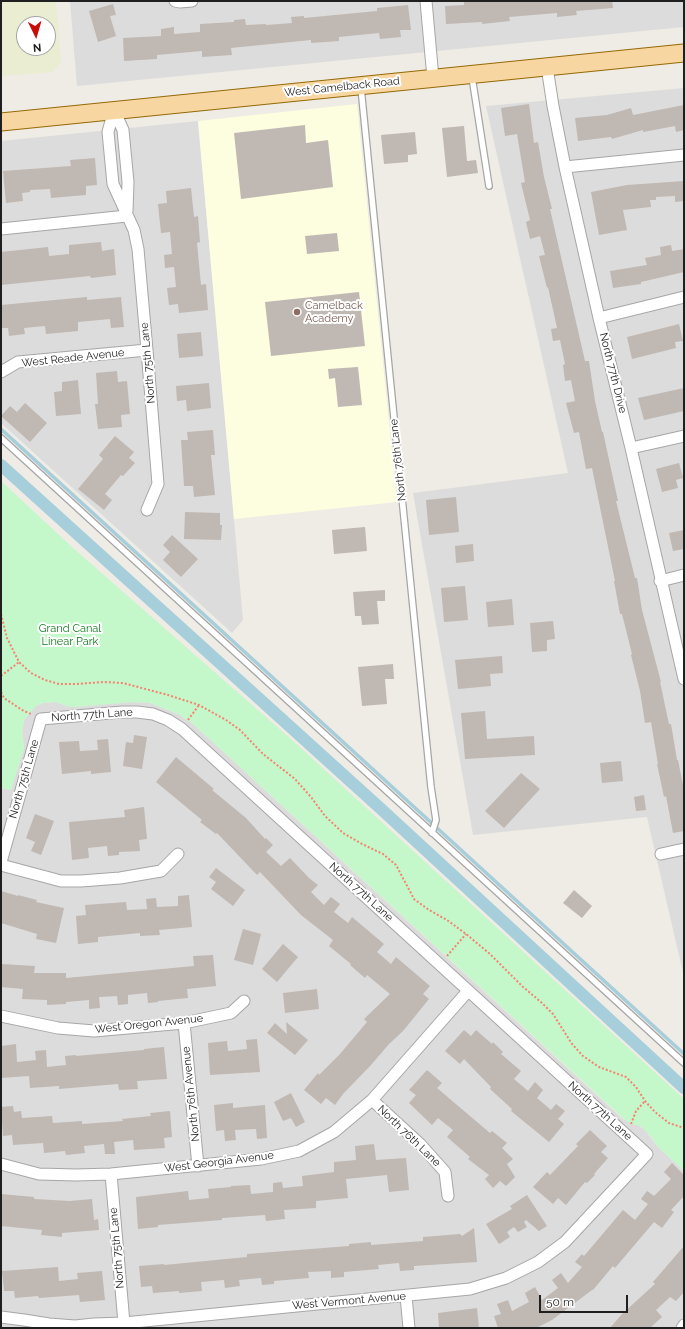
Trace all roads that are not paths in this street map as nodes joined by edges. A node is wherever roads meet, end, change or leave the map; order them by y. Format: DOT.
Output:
graph roads {
  1 [pos="175,1"];
  2 [pos="192,1"];
  3 [pos="426,1"];
  4 [pos="684,53"];
  5 [pos="547,67"];
  6 [pos="471,75"];
  7 [pos="433,78"];
  8 [pos="360,86"];
  9 [pos="114,110"];
  10 [pos="1,122"];
  11 [pos="684,155"];
  12 [pos="565,167"];
  13 [pos="489,186"];
  14 [pos="127,216"];
  15 [pos="1,229"];
  16 [pos="684,297"];
  17 [pos="599,318"];
  18 [pos="147,350"];
  19 [pos="1,372"];
  20 [pos="684,436"];
  21 [pos="1,438"];
  22 [pos="631,448"];
  23 [pos="147,510"];
  24 [pos="684,575"];
  25 [pos="660,581"];
  26 [pos="684,679"];
  27 [pos="41,719"];
  28 [pos="433,831"];
  29 [pos="684,849"];
  30 [pos="178,854"];
  31 [pos="661,854"];
  32 [pos="1,864"];
  33 [pos="468,991"];
  34 [pos="244,1001"];
  35 [pos="1,1016"];
  36 [pos="184,1023"];
  37 [pos="684,1064"];
  38 [pos="372,1100"];
  39 [pos="647,1154"];
  40 [pos="1,1164"];
  41 [pos="198,1166"];
  42 [pos="111,1174"];
  43 [pos="448,1196"];
  44 [pos="406,1296"];
  45 [pos="1,1317"];
  46 [pos="124,1323"];
  47 [pos="684,1325"];
  48 [pos="409,1328"];
  49 [pos="682,1328"];
  1 -- 2 [label="street"];
  3 -- 7 [label="street"];
  4 -- 5 [label="main road, West Camelback Road"];
  5 -- 6 [label="main road, West Camelback Road"];
  5 -- 12 [label="street, North 77th Drive"];
  6 -- 7 [label="main road, West Camelback Road"];
  6 -- 13 [label="lane"];
  7 -- 8 [label="main road, West Camelback Road"];
  8 -- 9 [label="main road, West Camelback Road"];
  8 -- 28 [label="lane, North 76th Lane"];
  9 -- 10 [label="main road, West Camelback Road"];
  9 -- 14 [label="street, North 75th Lane"];
  11 -- 12 [label="street"];
  12 -- 17 [label="street, North 77th Drive"];
  14 -- 15 [label="street"];
  14 -- 18 [label="street, North 75th Lane"];
  16 -- 17 [label="street"];
  17 -- 22 [label="street, North 77th Drive"];
  18 -- 19 [label="street, West Reade Avenue"];
  18 -- 23 [label="street, North 75th Lane"];
  20 -- 22 [label="street"];
  21 -- 28 [label="lane"];
  22 -- 25 [label="street, North 77th Drive"];
  24 -- 25 [label="street"];
  25 -- 26 [label="street, North 77th Drive"];
  27 -- 32 [label="street, North 75th Lane"];
  27 -- 33 [label="street, North 77th Lane"];
  28 -- 37 [label="lane"];
  29 -- 31 [label="street"];
  30 -- 32 [label="street"];
  33 -- 38 [label="street, West Georgia Avenue"];
  33 -- 39 [label="street, North 77th Lane"];
  34 -- 36 [label="street, West Oregon Avenue"];
  35 -- 36 [label="street, West Oregon Avenue"];
  36 -- 41 [label="street, North 76th Avenue"];
  38 -- 41 [label="street, West Georgia Avenue"];
  38 -- 43 [label="street, North 76th Lane"];
  39 -- 44 [label="street, West Vermont Avenue"];
  40 -- 42 [label="street, West Georgia Avenue"];
  41 -- 42 [label="street, West Georgia Avenue"];
  42 -- 46 [label="street, North 75th Lane"];
  44 -- 46 [label="street, West Vermont Avenue"];
  44 -- 48 [label="street"];
  45 -- 46 [label="street, West Vermont Avenue"];
  47 -- 49 [label="street"];
}
